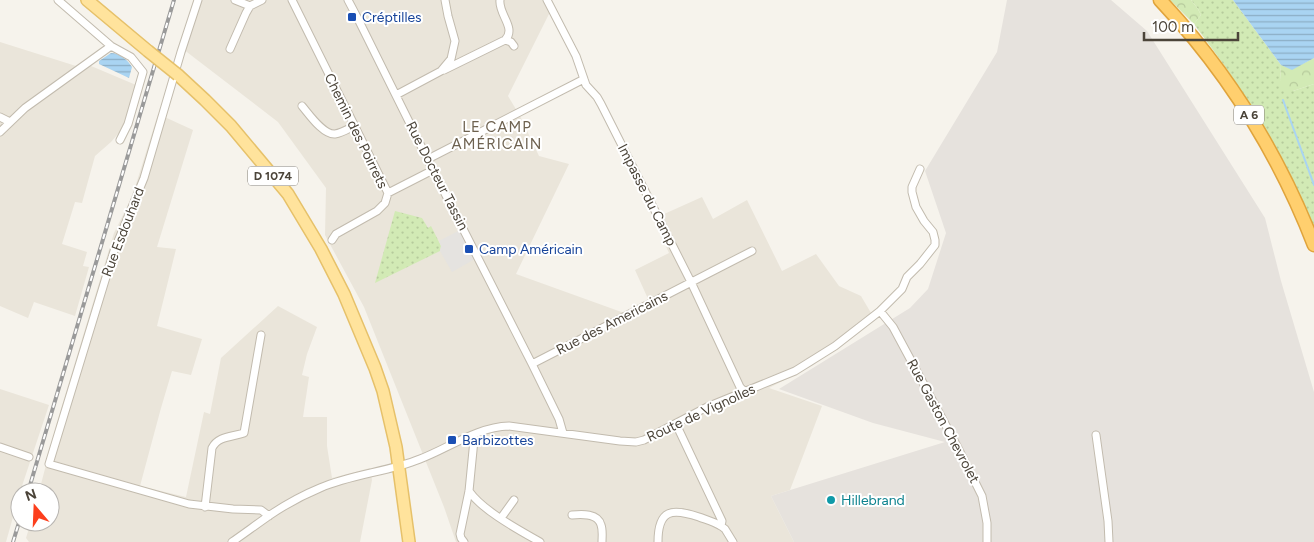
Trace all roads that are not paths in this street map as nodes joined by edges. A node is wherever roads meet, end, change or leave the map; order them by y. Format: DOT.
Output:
graph roads {
  1 [pos="58,0"];
  2 [pos="87,0"];
  3 [pos="198,0"];
  4 [pos="235,0"];
  5 [pos="262,0"];
  6 [pos="292,0"];
  7 [pos="348,0"];
  8 [pos="445,0"];
  9 [pos="500,0"];
  10 [pos="547,0"];
  11 [pos="1160,0"];
  12 [pos="250,6"];
  13 [pos="505,40"];
  14 [pos="111,46"];
  15 [pos="514,46"];
  16 [pos="230,50"];
  17 [pos="441,71"];
  18 [pos="584,80"];
  19 [pos="396,95"];
  20 [pos="302,106"];
  21 [pos="0,117"];
  22 [pos="10,122"];
  23 [pos="354,126"];
  24 [pos="0,132"];
  25 [pos="120,140"];
  26 [pos="428,159"];
  27 [pos="920,169"];
  28 [pos="433,170"];
  29 [pos="388,193"];
  30 [pos="332,240"];
  31 [pos="1314,245"];
  32 [pos="752,251"];
  33 [pos="691,282"];
  34 [pos="878,313"];
  35 [pos="261,335"];
  36 [pos="532,364"];
  37 [pos="745,392"];
  38 [pos="676,424"];
  39 [pos="563,433"];
  40 [pos="472,435"];
  41 [pos="1096,435"];
  42 [pos="0,447"];
  43 [pos="29,457"];
  44 [pos="396,467"];
  45 [pos="469,491"];
  46 [pos="514,500"];
  47 [pos="205,507"];
  48 [pos="269,516"];
  49 [pos="572,516"];
  50 [pos="501,518"];
  51 [pos="721,526"];
  52 [pos="731,539"];
  53 [pos="232,542"];
  54 [pos="402,542"];
  55 [pos="409,542"];
  56 [pos="464,542"];
  57 [pos="540,542"];
  58 [pos="602,542"];
  59 [pos="658,542"];
  60 [pos="987,542"];
  61 [pos="1109,542"];
  1 -- 14 [label="street"];
  2 -- 44 [label="main road, D 1074, bridge"];
  3 -- 47 [label="street, Rue Esdouhard"];
  4 -- 12 [label="street"];
  5 -- 12 [label="street"];
  6 -- 23 [label="street, Chemin des Poirrets"];
  7 -- 19 [label="street, Rue Docteur Tassin"];
  8 -- 17 [label="street"];
  9 -- 13 [label="street"];
  10 -- 18 [label="street, Impasse du Camp"];
  11 -- 31 [label="highway, A 6"];
  12 -- 16 [label="street"];
  13 -- 15 [label="street"];
  13 -- 17 [label="street"];
  14 -- 22 [label="street"];
  14 -- 25 [label="street"];
  17 -- 19 [label="street"];
  18 -- 26 [label="street"];
  18 -- 33 [label="street, Impasse du Camp"];
  19 -- 26 [label="street, Rue Docteur Tassin"];
  20 -- 23 [label="street"];
  21 -- 22 [label="street"];
  22 -- 24 [label="street"];
  23 -- 29 [label="street, Chemin des Poirrets"];
  26 -- 28 [label="street, Rue Docteur Tassin"];
  27 -- 34 [label="street, Route de Vignolles"];
  28 -- 29 [label="street"];
  28 -- 36 [label="street, Rue Docteur Tassin"];
  29 -- 30 [label="street, Chemin des Poirrets"];
  32 -- 33 [label="street, Rue des Americains"];
  33 -- 36 [label="street, Rue des Americains"];
  33 -- 37 [label="street, Impasse du Camp"];
  34 -- 37 [label="street, Route de Vignolles"];
  34 -- 60 [label="street, Rue Gaston Chevrolet"];
  35 -- 47 [label="street"];
  36 -- 39 [label="street, Rue Docteur Tassin"];
  37 -- 38 [label="street, Route de Vignolles"];
  38 -- 39 [label="street, Route de Vignolles"];
  38 -- 51 [label="street"];
  39 -- 40 [label="street, Route de Vignolles"];
  40 -- 44 [label="street, Route de Vignolles"];
  40 -- 45 [label="street"];
  41 -- 61 [label="street"];
  42 -- 43 [label="street"];
  44 -- 48 [label="street, Route de Vignolles"];
  44 -- 54 [label="main road, D 1074"];
  44 -- 55 [label="main road, D 1074"];
  45 -- 50 [label="street"];
  45 -- 56 [label="street"];
  46 -- 50 [label="street"];
  47 -- 48 [label="street"];
  48 -- 53 [label="street, Route de Vignolles"];
  49 -- 58 [label="street"];
  50 -- 57 [label="street"];
  51 -- 52 [label="street"];
  51 -- 59 [label="street"];
}
